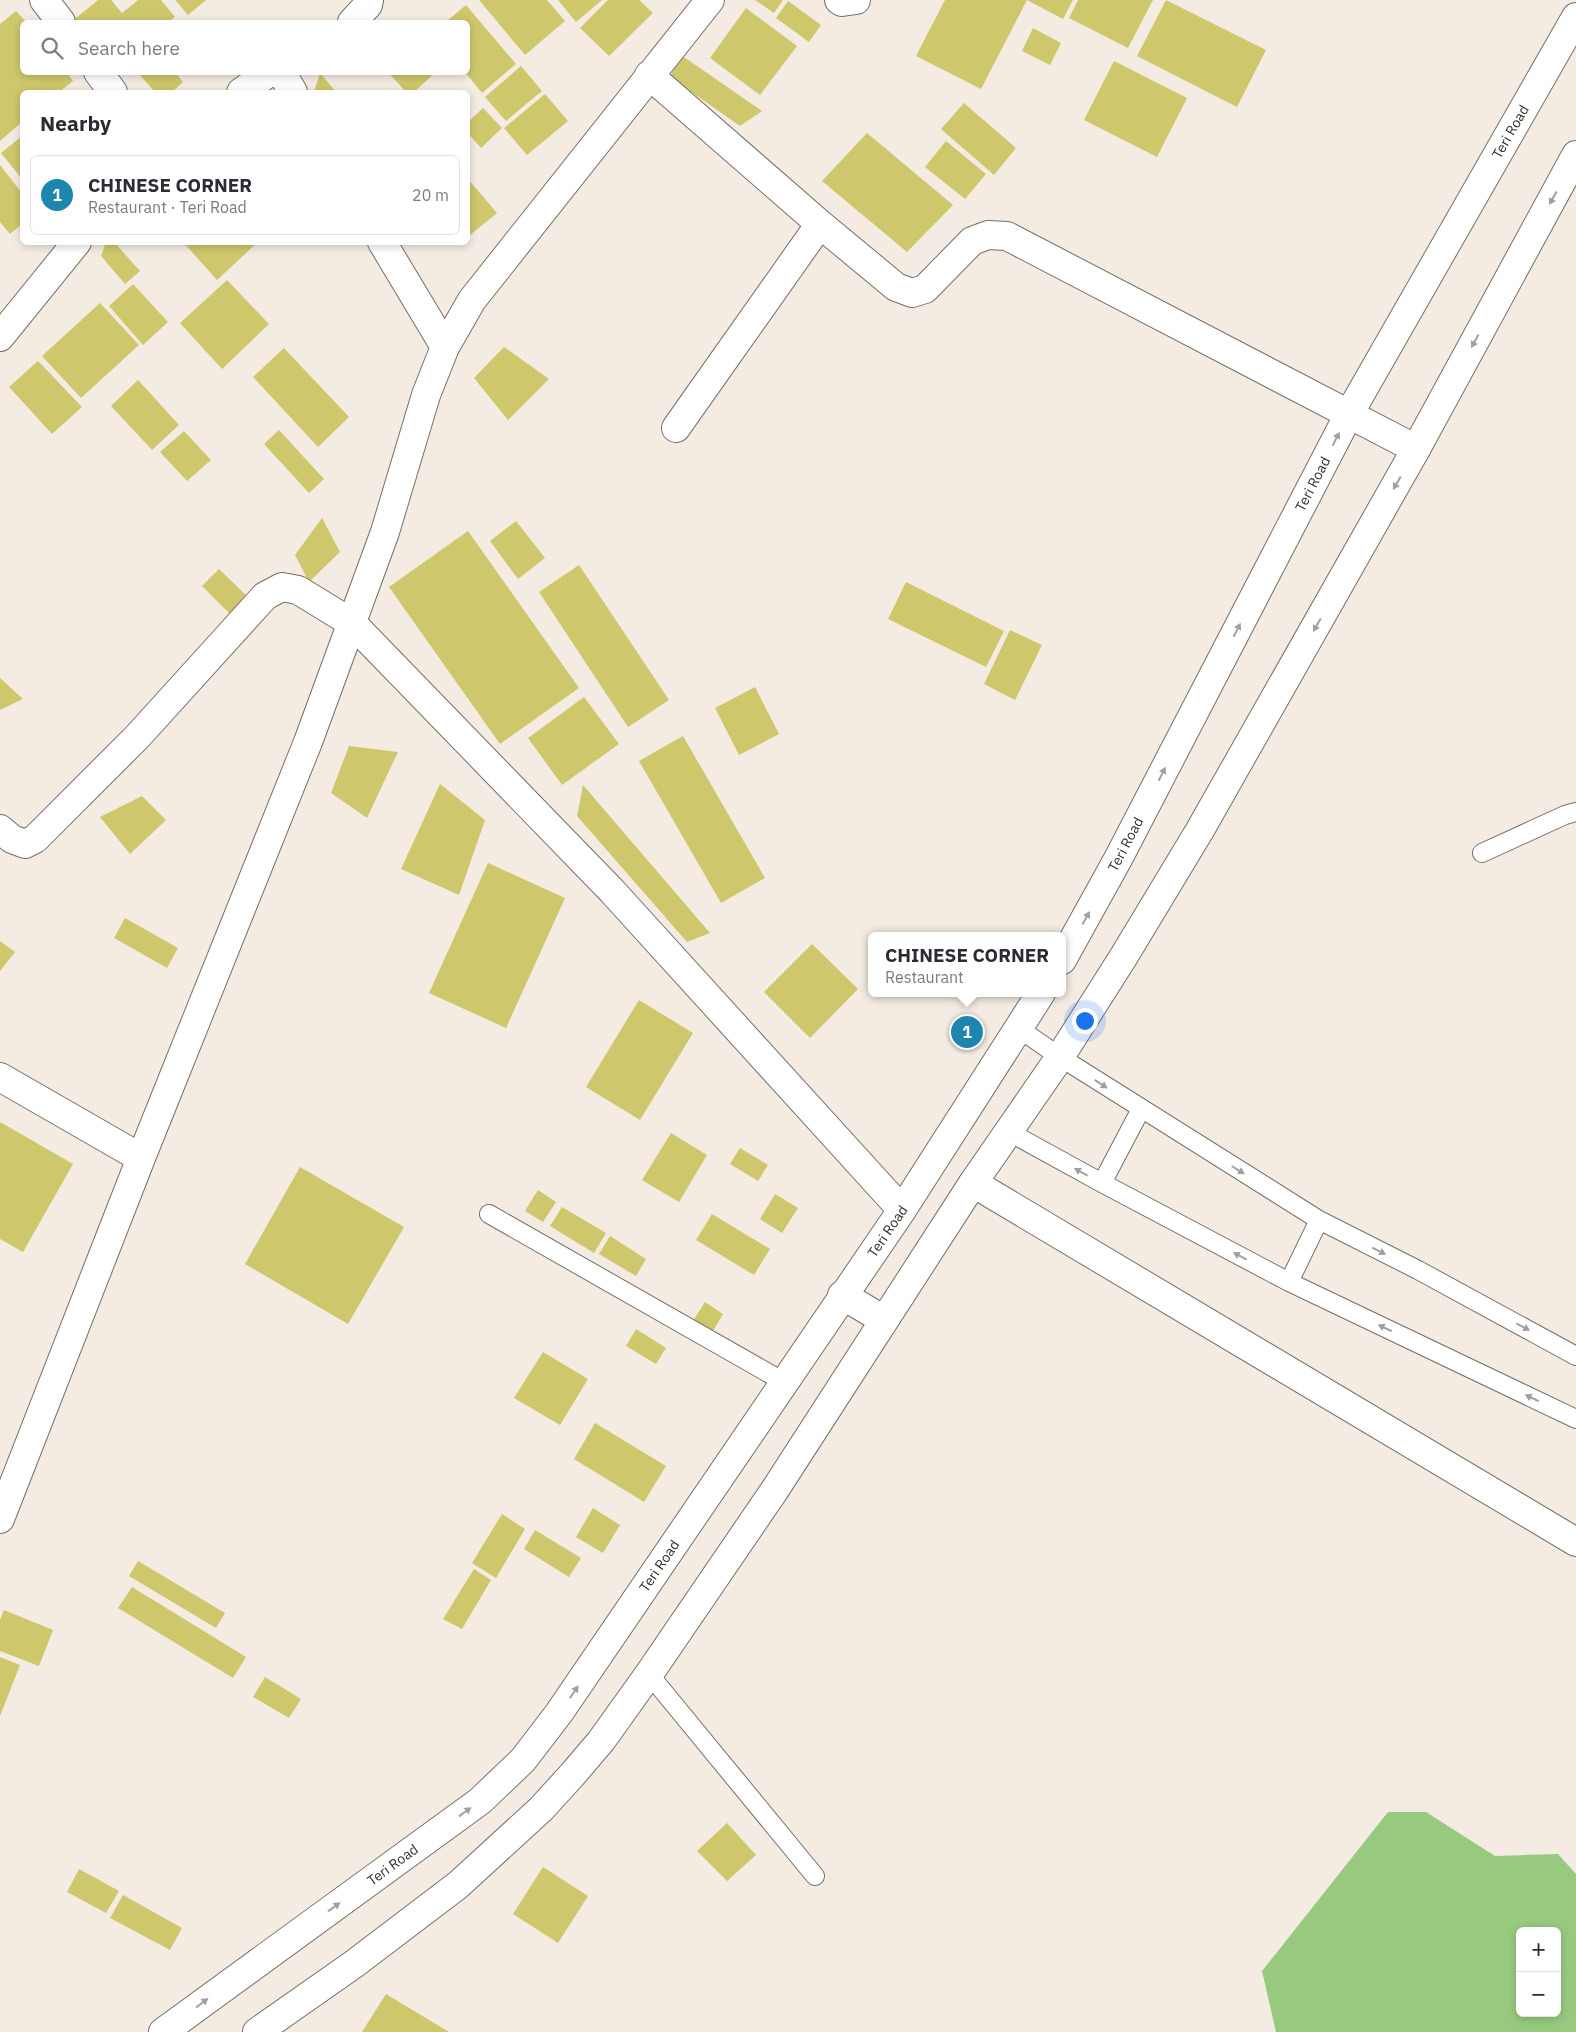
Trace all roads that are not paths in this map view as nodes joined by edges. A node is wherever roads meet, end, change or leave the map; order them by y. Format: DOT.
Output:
graph roads {
  1 [pos="44,0"];
  2 [pos="369,0"];
  3 [pos="710,0"];
  4 [pos="839,0"];
  5 [pos="856,0"];
  6 [pos="1576,17"];
  7 [pos="59,20"];
  8 [pos="354,20"];
  9 [pos="100,75"];
  10 [pos="266,75"];
  11 [pos="283,75"];
  12 [pos="649,75"];
  13 [pos="111,90"];
  14 [pos="243,90"];
  15 [pos="292,90"];
  16 [pos="1576,155"];
  17 [pos="820,224"];
  18 [pos="75,245"];
  19 [pos="384,245"];
  20 [pos="0,337"];
  21 [pos="444,347"];
  22 [pos="1349,414"];
  23 [pos="676,428"];
  24 [pos="1416,449"];
  25 [pos="352,623"];
  26 [pos="1576,812"];
  27 [pos="0,829"];
  28 [pos="1482,853"];
  29 [pos="1066,953"];
  30 [pos="1037,997"];
  31 [pos="1018,1028"];
  32 [pos="1060,1057"];
  33 [pos="0,1077"];
  34 [pos="1141,1109"];
  35 [pos="1009,1132"];
  36 [pos="141,1158"];
  37 [pos="973,1183"];
  38 [pos="1102,1184"];
  39 [pos="902,1210"];
  40 [pos="488,1214"];
  41 [pos="1319,1220"];
  42 [pos="1289,1282"];
  43 [pos="842,1295"];
  44 [pos="884,1320"];
  45 [pos="1576,1356"];
  46 [pos="784,1382"];
  47 [pos="1576,1419"];
  48 [pos="0,1519"];
  49 [pos="1576,1542"];
  50 [pos="649,1674"];
  51 [pos="815,1876"];
  52 [pos="163,2032"];
  53 [pos="257,2032"];
  1 -- 7 [label="street"];
  2 -- 8 [label="street"];
  3 -- 12 [label="street"];
  4 -- 5 [label="street"];
  6 -- 22 [label="street, Teri Road"];
  9 -- 13 [label="street"];
  10 -- 14 [label="street"];
  11 -- 15 [label="street"];
  12 -- 17 [label="street"];
  12 -- 21 [label="street"];
  16 -- 24 [label="street, one-way"];
  17 -- 22 [label="street"];
  17 -- 23 [label="street"];
  18 -- 20 [label="street"];
  19 -- 21 [label="street"];
  21 -- 25 [label="street"];
  22 -- 24 [label="street"];
  29 -- 22 [label="street, Teri Road, one-way"];
  24 -- 32 [label="street, one-way"];
  25 -- 27 [label="street"];
  25 -- 36 [label="street"];
  25 -- 39 [label="street"];
  26 -- 28 [label="lane"];
  30 -- 31 [label="street, Teri Road"];
  31 -- 32 [label="lane"];
  31 -- 39 [label="street, Teri Road"];
  32 -- 34 [label="lane, one-way"];
  32 -- 35 [label="street"];
  33 -- 36 [label="street"];
  34 -- 38 [label="lane"];
  34 -- 41 [label="lane, one-way"];
  35 -- 37 [label="street"];
  38 -- 35 [label="lane, one-way"];
  36 -- 48 [label="street"];
  37 -- 44 [label="street"];
  37 -- 49 [label="street"];
  42 -- 38 [label="lane, one-way"];
  39 -- 43 [label="street, Teri Road"];
  40 -- 46 [label="lane"];
  41 -- 42 [label="lane"];
  41 -- 45 [label="lane, one-way"];
  47 -- 42 [label="lane, one-way"];
  43 -- 44 [label="street"];
  43 -- 46 [label="street, Teri Road"];
  44 -- 50 [label="street"];
  52 -- 46 [label="street, Teri Road, one-way"];
  50 -- 51 [label="lane"];
  50 -- 53 [label="street"];
}
